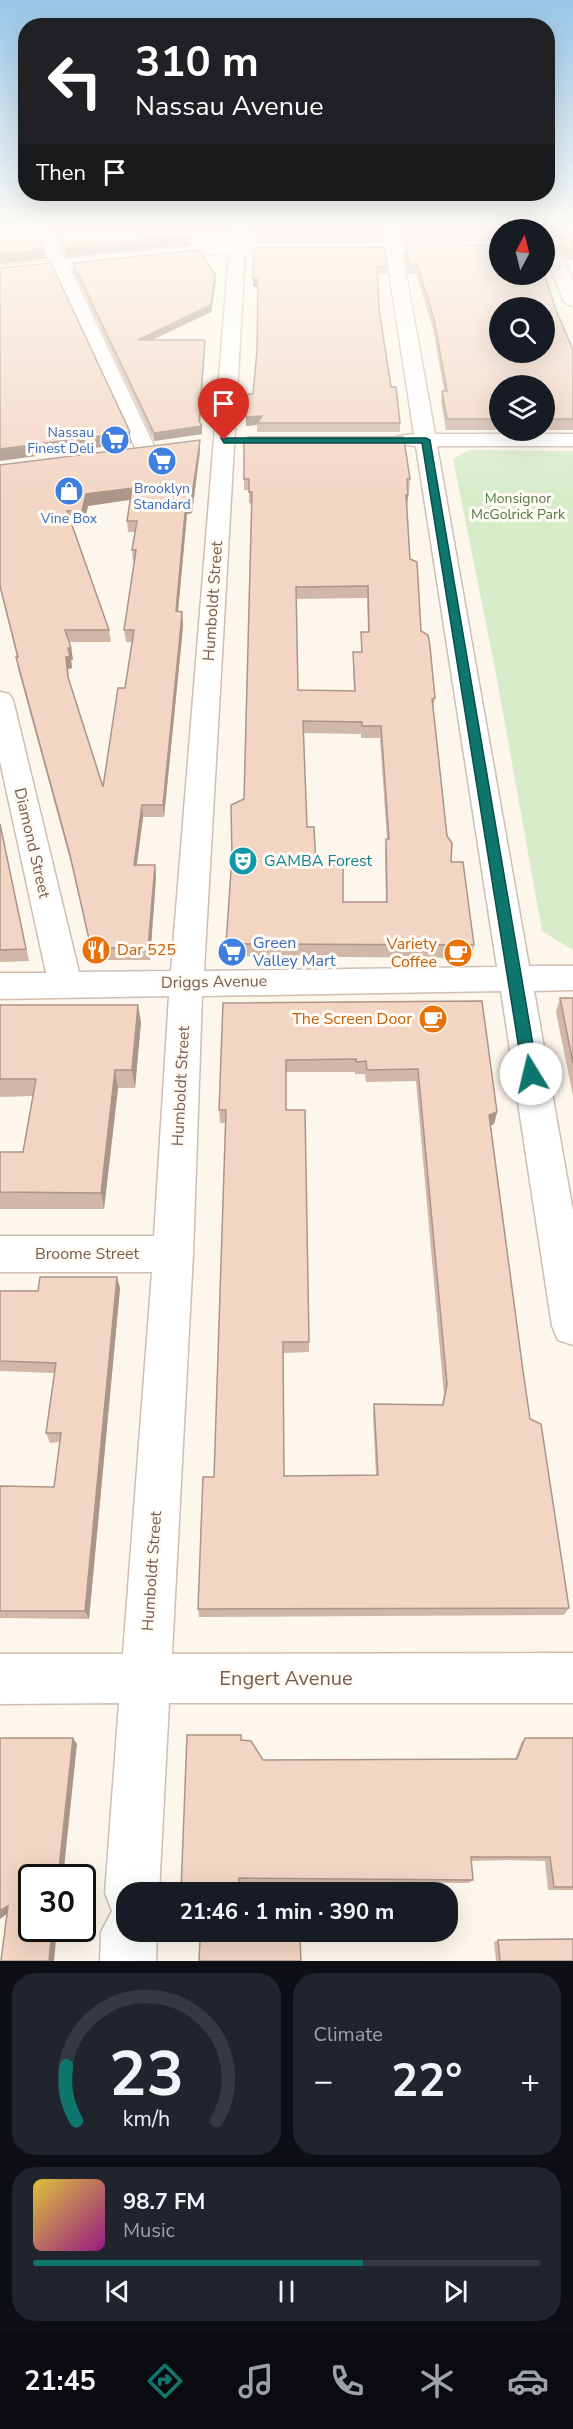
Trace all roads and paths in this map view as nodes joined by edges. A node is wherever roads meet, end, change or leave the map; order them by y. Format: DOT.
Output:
graph roads {
  1 [pos="84,318"];
  2 [pos="232,318"];
  3 [pos="406,318"];
  4 [pos="385,440"];
  5 [pos="426,440"];
  6 [pos="573,440"];
  7 [pos="170,447"];
  8 [pos="146,450"];
  9 [pos="124,453"];
  10 [pos="0,700"];
  11 [pos="515,978"];
  12 [pos="573,978"];
  13 [pos="187,982"];
  14 [pos="65,984"];
  15 [pos="0,986"];
  16 [pos="0,1254"];
  17 [pos="173,1254"];
  18 [pos="573,1326"];
  19 [pos="573,1678"];
  20 [pos="0,1679"];
  21 [pos="145,1679"];
  22 [pos="133,1882"];
  23 [pos="129,1942"];
  24 [pos="128,1961"];
  1 -- 8 [label="street"];
  2 -- 13 [label="street, Humboldt Street"];
  3 -- 5 [label="street"];
  4 -- 5 [label="street"];
  5 -- 6 [label="street"];
  5 -- 11 [label="street"];
  7 -- 8 [label="street"];
  8 -- 9 [label="street"];
  10 -- 14 [label="street, Diamond Street"];
  11 -- 12 [label="street, Driggs Avenue"];
  11 -- 13 [label="street, Driggs Avenue"];
  11 -- 18 [label="street"];
  13 -- 14 [label="street, Driggs Avenue"];
  13 -- 17 [label="street, Humboldt Street"];
  14 -- 15 [label="street, Driggs Avenue"];
  16 -- 17 [label="street, Broome Street"];
  17 -- 21 [label="street, Humboldt Street"];
  19 -- 21 [label="street, Engert Avenue"];
  20 -- 21 [label="street, Engert Avenue"];
  21 -- 22 [label="street, Humboldt Street"];
  23 -- 24 [label="street"];
}
